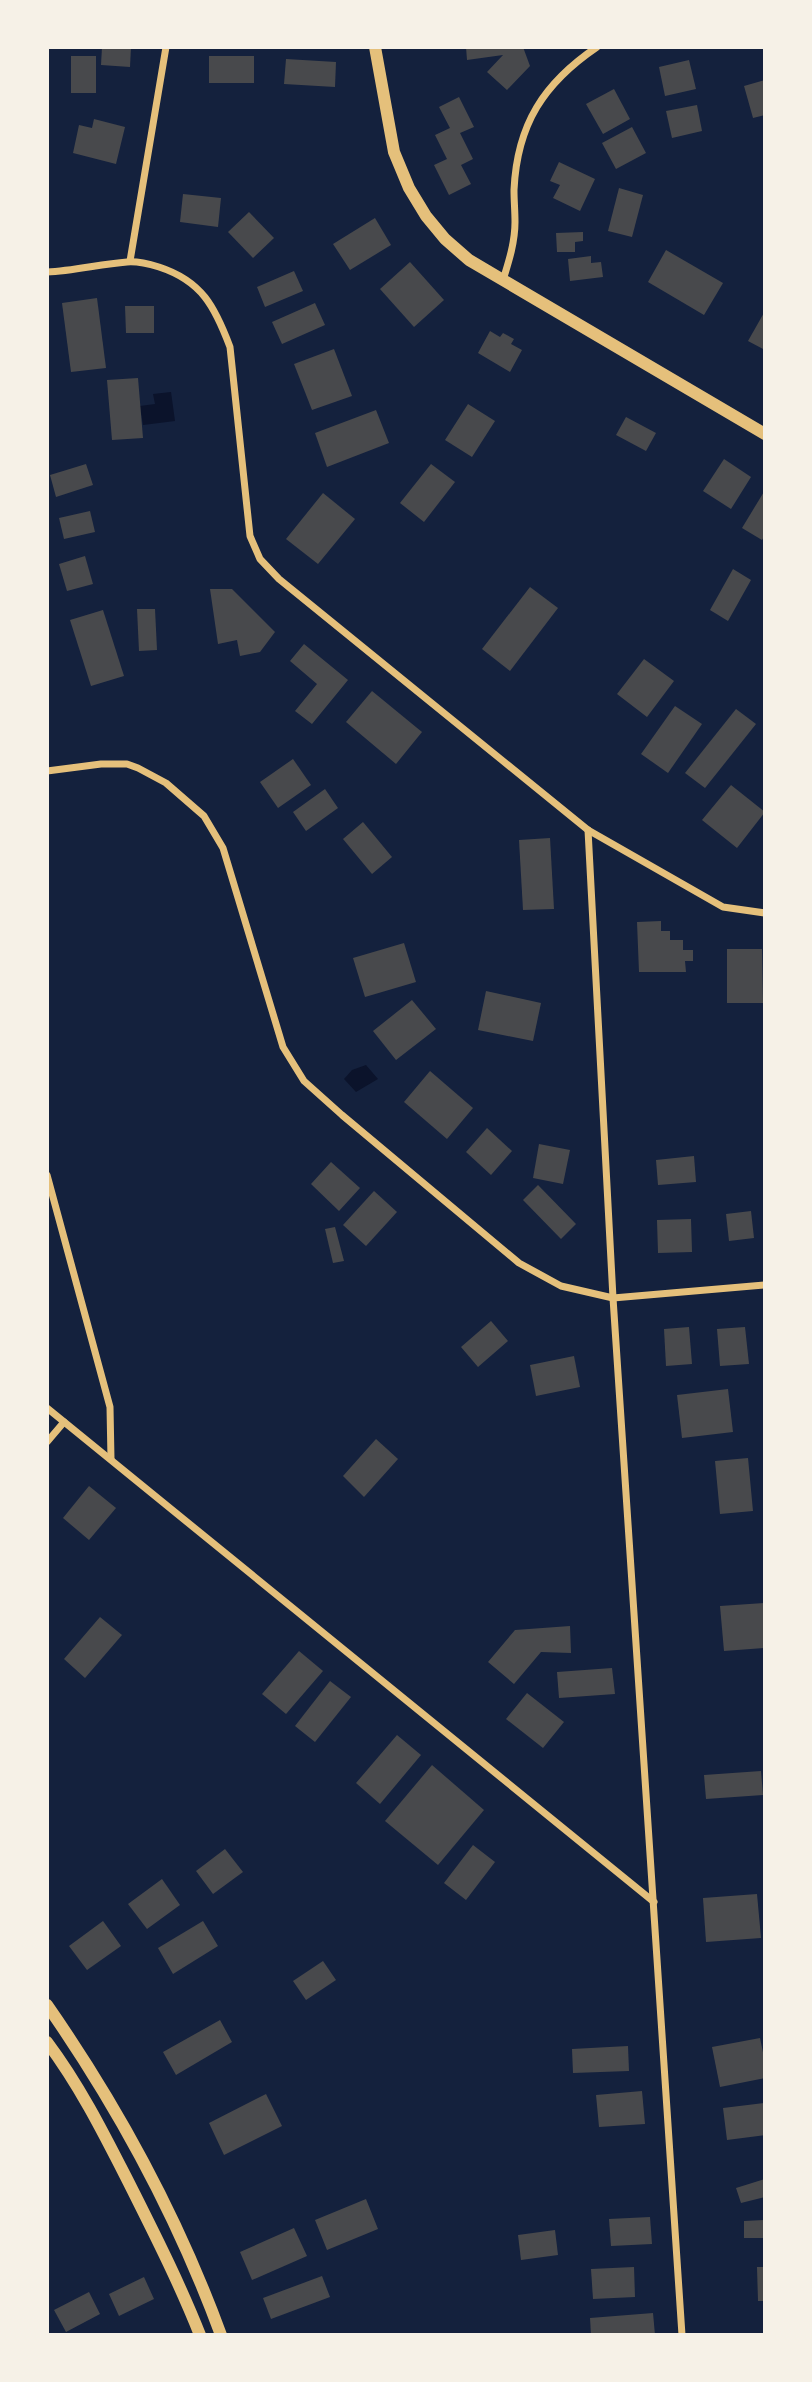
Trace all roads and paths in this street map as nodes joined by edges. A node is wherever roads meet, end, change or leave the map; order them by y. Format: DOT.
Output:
graph roads {
  1 [pos="166,47"];
  2 [pos="375,47"];
  3 [pos="597,47"];
  4 [pos="130,261"];
  5 [pos="47,272"];
  6 [pos="503,280"];
  7 [pos="765,434"];
  8 [pos="47,771"];
  9 [pos="588,830"];
  10 [pos="765,913"];
  11 [pos="47,1175"];
  12 [pos="765,1285"];
  13 [pos="613,1298"];
  14 [pos="47,1408"];
  15 [pos="64,1422"];
  16 [pos="47,1442"];
  17 [pos="111,1460"];
  18 [pos="654,1902"];
  19 [pos="47,2005"];
  20 [pos="47,2042"];
  21 [pos="200,2335"];
  22 [pos="221,2335"];
  23 [pos="682,2335"];
  1 -- 4 [label="street"];
  2 -- 6 [label="street"];
  3 -- 6 [label="street"];
  4 -- 5 [label="street"];
  4 -- 9 [label="street"];
  6 -- 7 [label="street"];
  8 -- 13 [label="street"];
  9 -- 10 [label="street"];
  9 -- 13 [label="street"];
  11 -- 17 [label="street"];
  12 -- 13 [label="street"];
  13 -- 18 [label="street"];
  14 -- 15 [label="street"];
  15 -- 16 [label="street"];
  15 -- 17 [label="street"];
  17 -- 18 [label="street"];
  18 -- 23 [label="street"];
  19 -- 22 [label="street"];
  20 -- 21 [label="street"];
}
